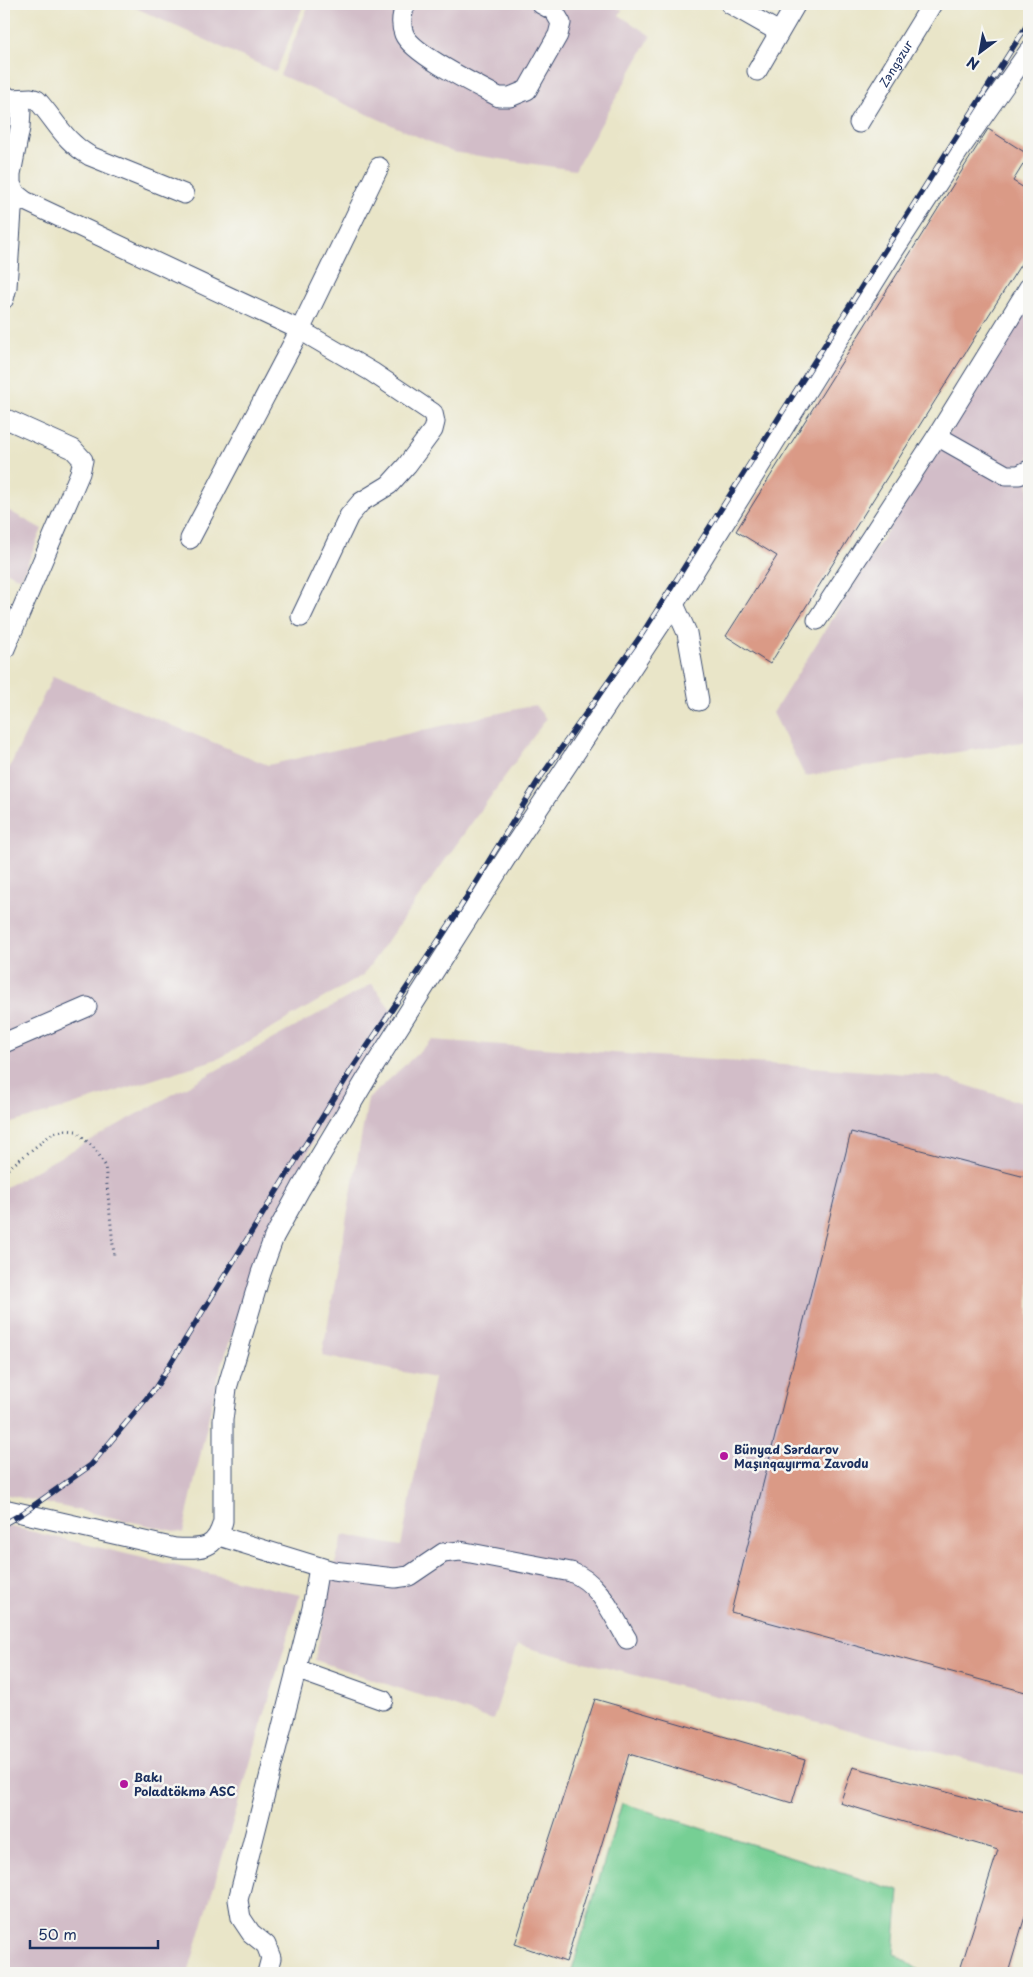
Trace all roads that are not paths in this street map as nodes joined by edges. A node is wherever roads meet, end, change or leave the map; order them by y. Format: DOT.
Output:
graph roads {
  1 [pos="406,4"];
  2 [pos="541,4"];
  3 [pos="730,4"];
  4 [pos="796,4"];
  5 [pos="932,4"];
  6 [pos="779,32"];
  7 [pos="1026,59"];
  8 [pos="757,71"];
  9 [pos="7,96"];
  10 [pos="859,124"];
  11 [pos="379,167"];
  12 [pos="16,194"];
  13 [pos="184,194"];
  14 [pos="1029,287"];
  15 [pos="4,299"];
  16 [pos="300,330"];
  17 [pos="4,418"];
  18 [pos="937,436"];
  19 [pos="1029,470"];
  20 [pos="190,539"];
  21 [pos="674,604"];
  22 [pos="301,617"];
  23 [pos="818,620"];
  24 [pos="4,651"];
  25 [pos="699,701"];
  26 [pos="87,1007"];
  27 [pos="4,1043"];
  28 [pos="4,1509"];
  29 [pos="219,1536"];
  30 [pos="319,1567"];
  31 [pos="627,1639"];
  32 [pos="296,1669"];
  33 [pos="383,1700"];
  34 [pos="267,1973"];
  1 -- 2 [label="street"];
  3 -- 6 [label="street"];
  4 -- 6 [label="street"];
  5 -- 10 [label="street, Zəngəzur"];
  6 -- 8 [label="street"];
  7 -- 21 [label="street"];
  9 -- 12 [label="street"];
  9 -- 13 [label="street"];
  11 -- 16 [label="street"];
  12 -- 15 [label="street"];
  12 -- 16 [label="street"];
  14 -- 18 [label="street"];
  16 -- 20 [label="street"];
  16 -- 22 [label="street"];
  17 -- 24 [label="street"];
  18 -- 19 [label="street"];
  18 -- 23 [label="street"];
  21 -- 25 [label="street"];
  21 -- 29 [label="street"];
  26 -- 27 [label="street"];
  28 -- 29 [label="street"];
  29 -- 30 [label="street"];
  30 -- 31 [label="street"];
  30 -- 32 [label="street"];
  32 -- 33 [label="street"];
  32 -- 34 [label="street"];
}
